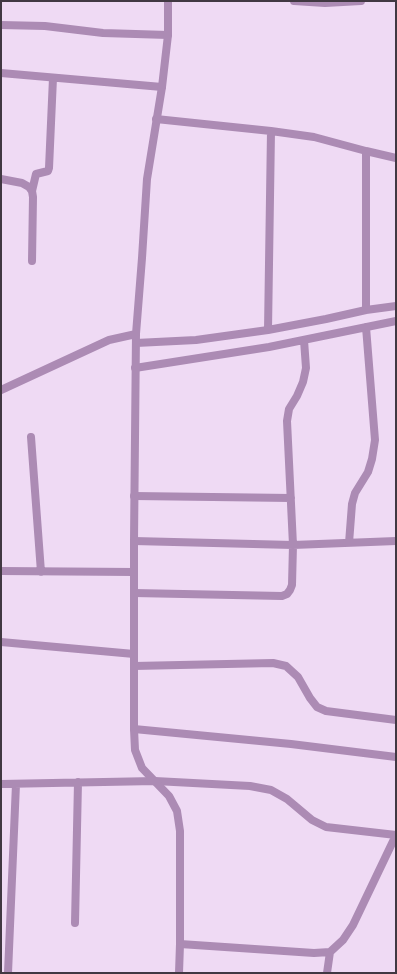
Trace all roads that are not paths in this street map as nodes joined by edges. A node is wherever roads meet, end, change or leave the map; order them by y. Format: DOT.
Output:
graph roads {
  1 [pos="168,1"];
  2 [pos="294,1"];
  3 [pos="361,1"];
  4 [pos="325,2"];
  5 [pos="1,25"];
  6 [pos="168,35"];
  7 [pos="1,73"];
  8 [pos="53,78"];
  9 [pos="162,87"];
  10 [pos="156,119"];
  11 [pos="271,131"];
  12 [pos="366,151"];
  13 [pos="396,158"];
  14 [pos="1,179"];
  15 [pos="32,191"];
  16 [pos="32,261"];
  17 [pos="396,306"];
  18 [pos="366,310"];
  19 [pos="396,321"];
  20 [pos="366,327"];
  21 [pos="268,330"];
  22 [pos="136,334"];
  23 [pos="304,340"];
  24 [pos="135,346"];
  25 [pos="135,368"];
  26 [pos="1,390"];
  27 [pos="31,437"];
  28 [pos="134,496"];
  29 [pos="291,498"];
  30 [pos="134,541"];
  31 [pos="396,541"];
  32 [pos="349,543"];
  33 [pos="293,545"];
  34 [pos="1,571"];
  35 [pos="41,572"];
  36 [pos="134,572"];
  37 [pos="134,593"];
  38 [pos="1,642"];
  39 [pos="134,654"];
  40 [pos="134,666"];
  41 [pos="396,720"];
  42 [pos="134,729"];
  43 [pos="396,757"];
  44 [pos="155,781"];
  45 [pos="78,782"];
  46 [pos="1,784"];
  47 [pos="16,784"];
  48 [pos="396,835"];
  49 [pos="75,923"];
  50 [pos="180,944"];
  51 [pos="330,952"];
  52 [pos="8,973"];
  53 [pos="179,973"];
  54 [pos="327,973"];
  1 -- 6 [label="street"];
  2 -- 4 [label="street"];
  3 -- 4 [label="street"];
  5 -- 6 [label="street"];
  6 -- 9 [label="street"];
  7 -- 8 [label="street"];
  8 -- 9 [label="street"];
  8 -- 15 [label="street"];
  9 -- 10 [label="street"];
  10 -- 11 [label="street"];
  10 -- 22 [label="street"];
  11 -- 12 [label="street"];
  11 -- 21 [label="street"];
  12 -- 13 [label="street"];
  12 -- 18 [label="street"];
  14 -- 15 [label="street"];
  15 -- 16 [label="street"];
  17 -- 18 [label="street"];
  18 -- 21 [label="street"];
  19 -- 20 [label="street"];
  20 -- 23 [label="street"];
  20 -- 32 [label="street"];
  21 -- 24 [label="street"];
  22 -- 24 [label="street"];
  22 -- 26 [label="street"];
  23 -- 25 [label="street"];
  23 -- 29 [label="street"];
  24 -- 25 [label="street"];
  25 -- 28 [label="street"];
  27 -- 35 [label="street"];
  28 -- 29 [label="street"];
  28 -- 30 [label="street"];
  29 -- 33 [label="street"];
  30 -- 33 [label="street"];
  30 -- 36 [label="street"];
  31 -- 32 [label="street"];
  32 -- 33 [label="street"];
  33 -- 37 [label="street"];
  34 -- 35 [label="street"];
  35 -- 36 [label="street"];
  36 -- 37 [label="street"];
  37 -- 39 [label="street"];
  38 -- 39 [label="street"];
  39 -- 40 [label="street"];
  40 -- 41 [label="street"];
  40 -- 42 [label="street"];
  42 -- 43 [label="street"];
  42 -- 44 [label="street"];
  44 -- 45 [label="street"];
  44 -- 48 [label="street"];
  44 -- 50 [label="street"];
  45 -- 47 [label="street"];
  45 -- 49 [label="street"];
  46 -- 47 [label="street"];
  47 -- 52 [label="street"];
  48 -- 51 [label="street"];
  50 -- 51 [label="street"];
  50 -- 53 [label="street"];
  51 -- 54 [label="street"];
}
